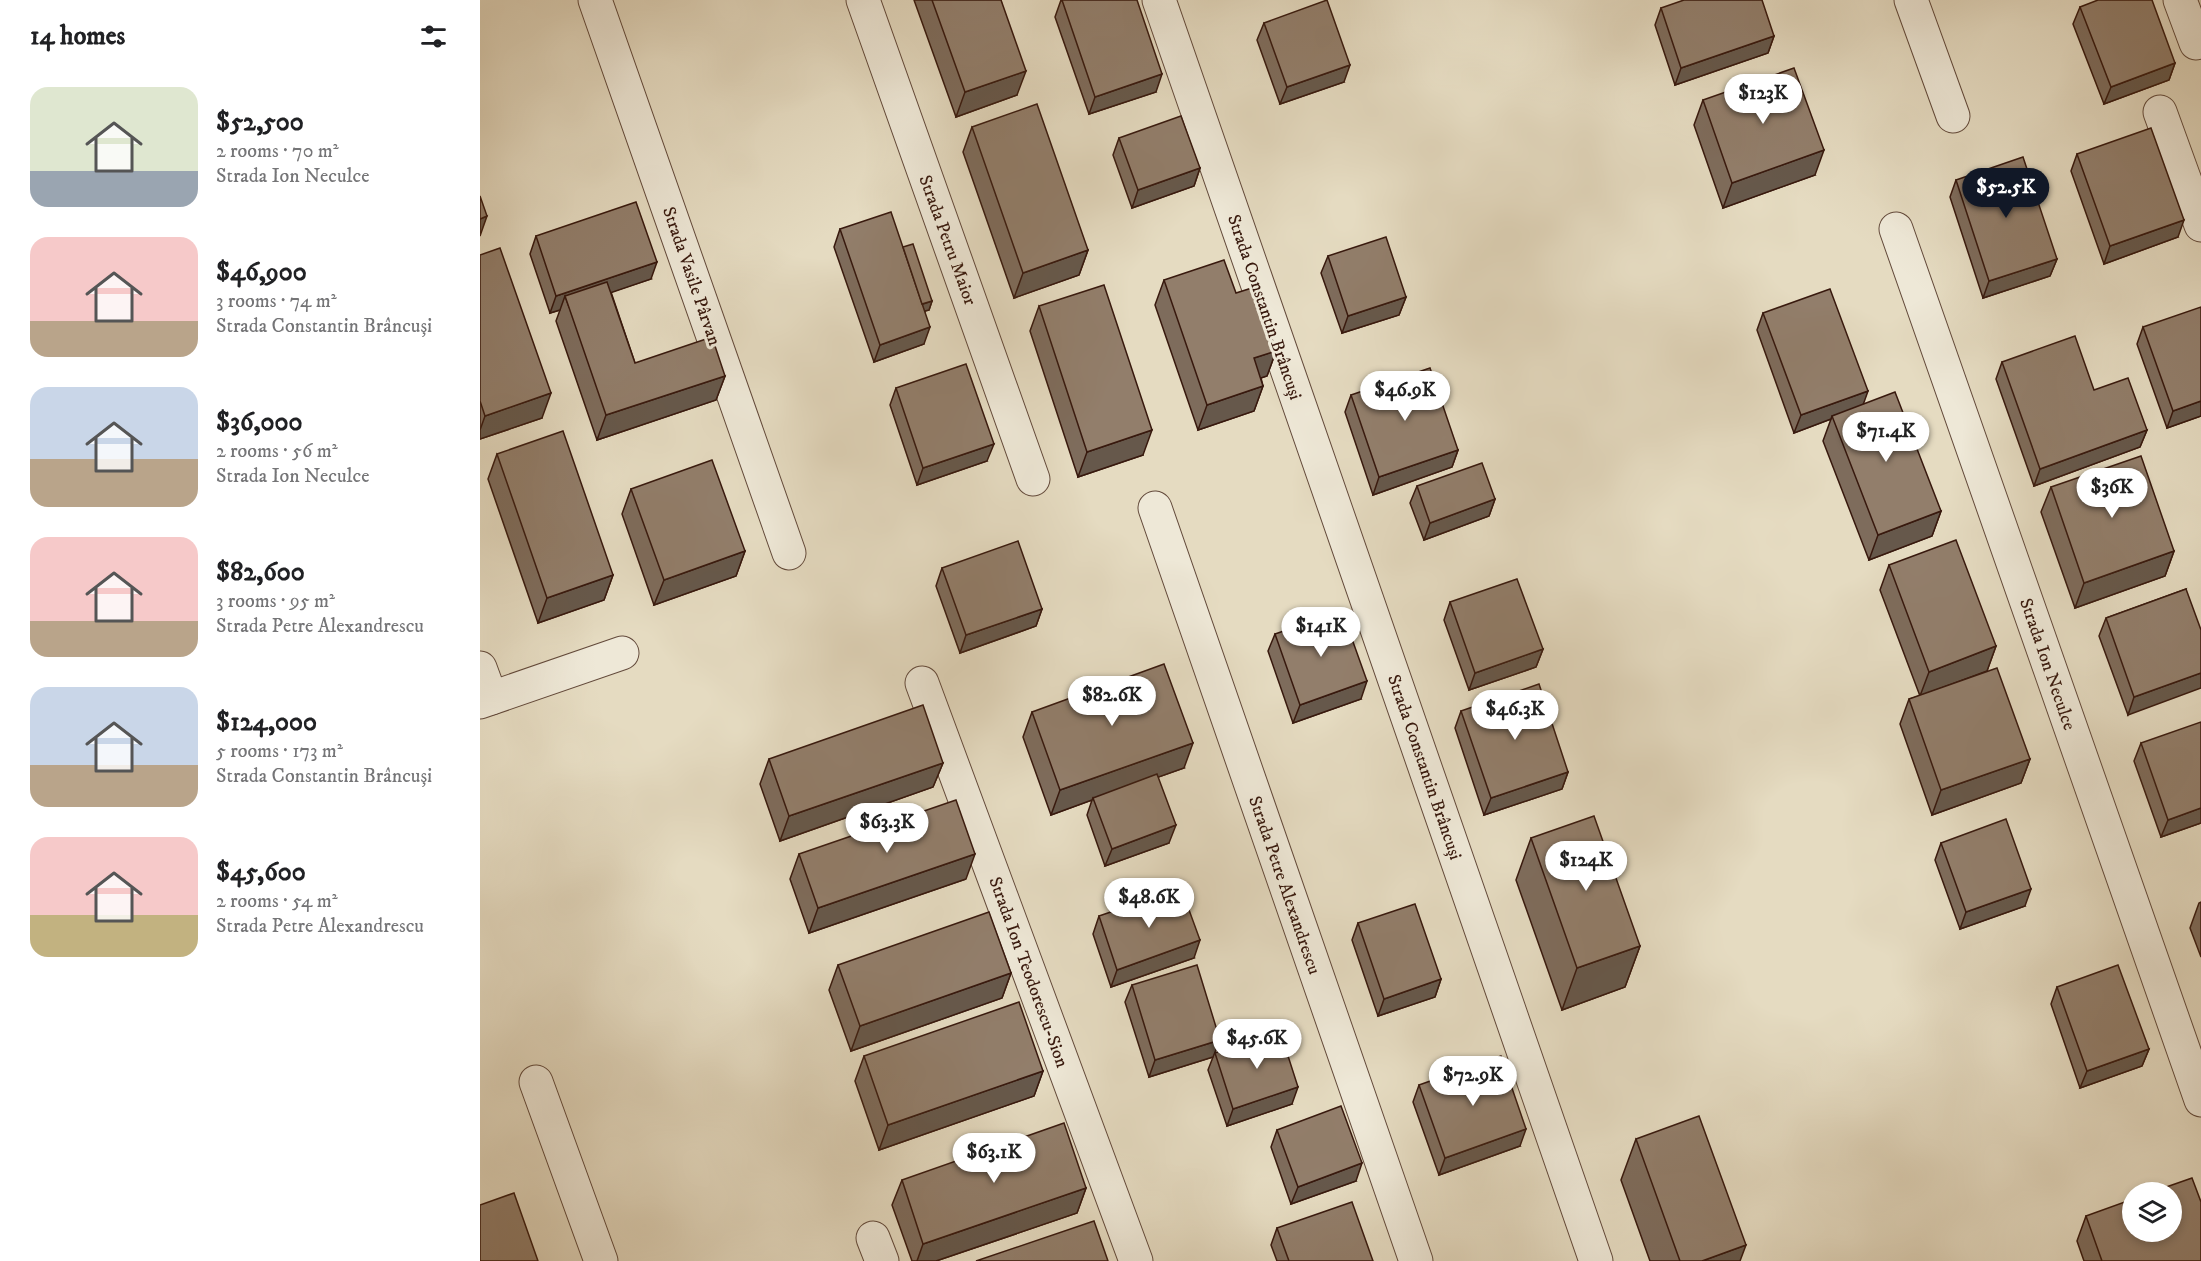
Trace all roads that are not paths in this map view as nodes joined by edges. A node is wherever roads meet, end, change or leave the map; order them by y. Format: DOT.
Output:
graph roads {
  1 [pos="595,0"];
  2 [pos="863,0"];
  3 [pos="1159,0"];
  4 [pos="1911,0"];
  5 [pos="2180,0"];
  6 [pos="2196,43"];
  7 [pos="2160,112"];
  8 [pos="1953,116"];
  9 [pos="2201,225"];
  10 [pos="1896,229"];
  11 [pos="1033,479"];
  12 [pos="1155,508"];
  13 [pos="789,553"];
  14 [pos="622,653"];
  15 [pos="480,668"];
  16 [pos="922,683"];
  17 [pos="485,700"];
  18 [pos="536,1082"];
  19 [pos="2201,1100"];
  20 [pos="601,1261"];
  21 [pos="1136,1261"];
  22 [pos="1416,1261"];
  23 [pos="1596,1261"];
  1 -- 13 [label="street, Strada Vasile Pârvan"];
  2 -- 11 [label="street, Strada Petru Maior"];
  3 -- 23 [label="street, Strada Constantin Brâncuși"];
  4 -- 8 [label="street"];
  5 -- 6 [label="street"];
  7 -- 9 [label="street"];
  10 -- 19 [label="street, Strada Ion Neculce"];
  12 -- 22 [label="street, Strada Petre Alexandrescu"];
  14 -- 17 [label="street"];
  15 -- 17 [label="street"];
  16 -- 21 [label="street, Strada Ion Teodorescu-Sion"];
  18 -- 20 [label="street"];
}
